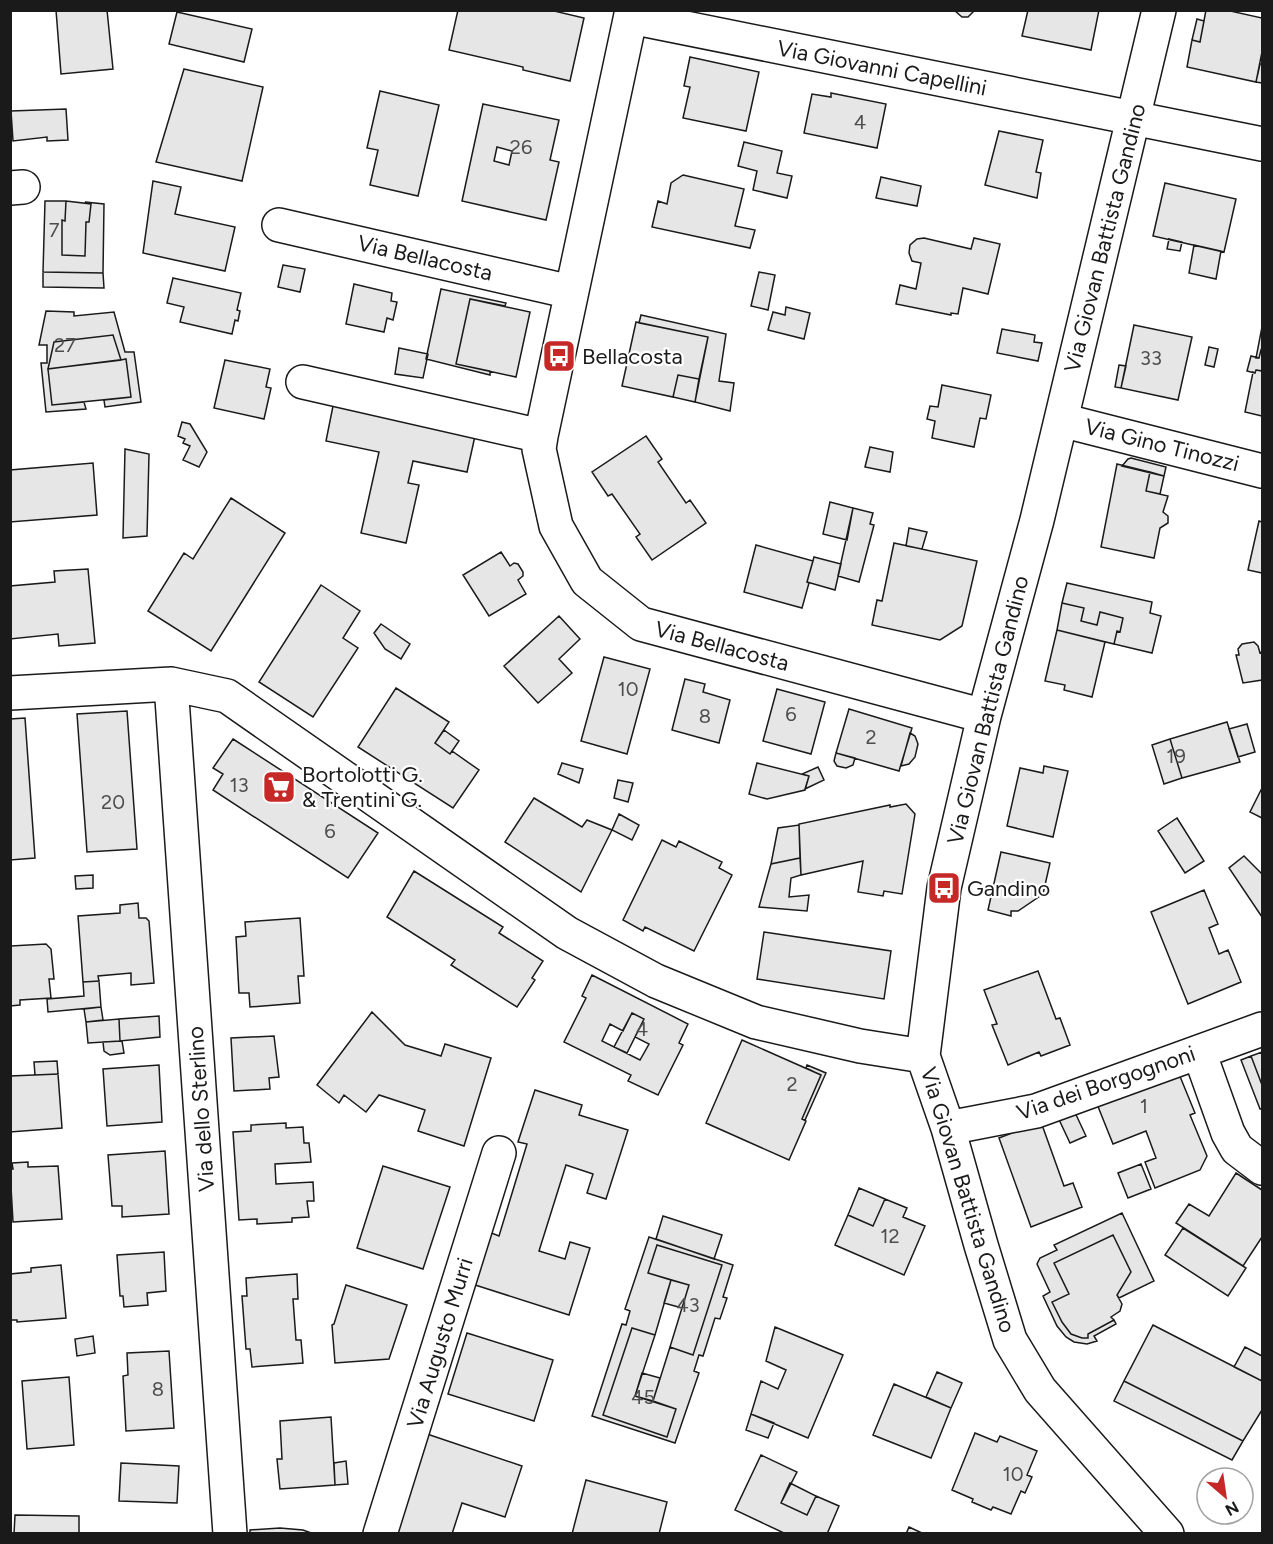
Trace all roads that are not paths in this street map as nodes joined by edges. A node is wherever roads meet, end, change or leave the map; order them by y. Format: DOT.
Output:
graph roads {
  1 [pos="1159,10"];
  2 [pos="632,14"];
  3 [pos="1134,120"];
  4 [pos="1263,144"];
  5 [pos="279,225"];
  6 [pos="571,292"];
  7 [pos="303,382"];
  8 [pos="1061,420"];
  9 [pos="541,436"];
  10 [pos="1263,471"];
  11 [pos="171,684"];
  12 [pos="10,693"];
  13 [pos="984,716"];
  14 [pos="1263,1029"];
  15 [pos="1199,1052"];
  16 [pos="923,1056"];
  17 [pos="948,1128"];
  18 [pos="499,1153"];
  19 [pos="1263,1168"];
  20 [pos="230,1533"];
  21 [pos="380,1533"];
  22 [pos="1167,1533"];
  1 -- 3 [label="street, Via Giovan Battista Gandino"];
  2 -- 3 [label="street, Via Giovanni Capellini"];
  2 -- 6 [label="street, Via Bellacosta"];
  3 -- 4 [label="street, Via Giovanni Capellini"];
  3 -- 8 [label="street, Via Giovan Battista Gandino"];
  5 -- 6 [label="street, Via Bellacosta"];
  6 -- 9 [label="street, Via Bellacosta"];
  7 -- 9 [label="street"];
  8 -- 10 [label="street, Via Gino Tinozzi"];
  8 -- 13 [label="street, Via Giovan Battista Gandino"];
  9 -- 13 [label="street, Via Bellacosta"];
  11 -- 12 [label="street"];
  11 -- 16 [label="street"];
  11 -- 20 [label="street, Via dello Sterlino"];
  13 -- 16 [label="street, Via Giovan Battista Gandino"];
  14 -- 15 [label="street, Via dei Borgognoni"];
  15 -- 17 [label="street, Via dei Borgognoni"];
  15 -- 19 [label="street"];
  16 -- 17 [label="street, Via Giovan Battista Gandino"];
  17 -- 22 [label="street, Via Giovan Battista Gandino"];
  18 -- 21 [label="street, Via Augusto Murri"];
}
